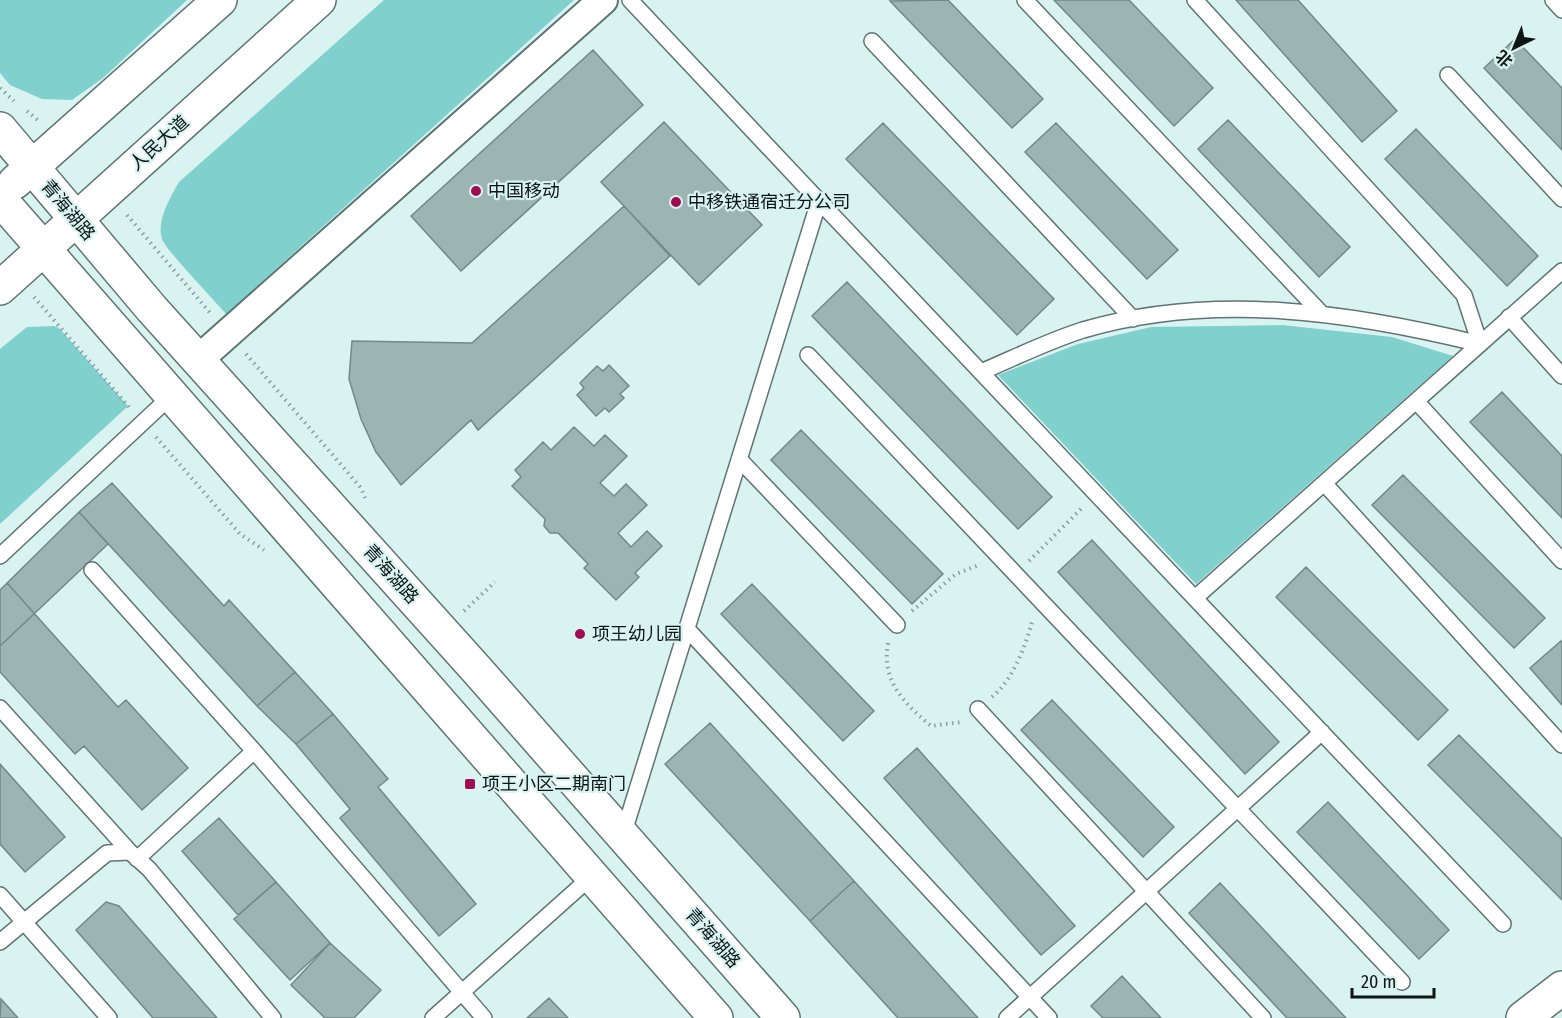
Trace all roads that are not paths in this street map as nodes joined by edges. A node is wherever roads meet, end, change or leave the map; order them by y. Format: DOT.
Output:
graph roads {
  1 [pos="220,0"];
  2 [pos="319,0"];
  3 [pos="603,0"];
  4 [pos="630,0"];
  5 [pos="1024,0"];
  6 [pos="1195,0"];
  7 [pos="1553,0"];
  8 [pos="1562,10"];
  9 [pos="872,41"];
  10 [pos="1448,75"];
  11 [pos="0,129"];
  12 [pos="31,166"];
  13 [pos="0,197"];
  14 [pos="1562,199"];
  15 [pos="819,201"];
  16 [pos="75,219"];
  17 [pos="43,249"];
  18 [pos="1562,271"];
  19 [pos="0,288"];
  20 [pos="1320,312"];
  21 [pos="1509,317"];
  22 [pos="1133,319"];
  23 [pos="1480,344"];
  24 [pos="808,355"];
  25 [pos="198,360"];
  26 [pos="981,372"];
  27 [pos="1562,375"];
  28 [pos="171,396"];
  29 [pos="1416,401"];
  30 [pos="740,460"];
  31 [pos="1324,483"];
  32 [pos="0,556"];
  33 [pos="1562,561"];
  34 [pos="92,570"];
  35 [pos="1194,597"];
  36 [pos="897,625"];
  37 [pos="688,630"];
  38 [pos="0,708"];
  39 [pos="978,708"];
  40 [pos="1322,732"];
  41 [pos="1562,745"];
  42 [pos="254,751"];
  43 [pos="1238,809"];
  44 [pos="623,835"];
  45 [pos="134,855"];
  46 [pos="592,876"];
  47 [pos="1146,892"];
  48 [pos="0,895"];
  49 [pos="24,921"];
  50 [pos="1503,924"];
  51 [pos="0,942"];
  52 [pos="1402,982"];
  53 [pos="1562,988"];
  54 [pos="462,992"];
  55 [pos="1030,998"];
  56 [pos="109,1018"];
  57 [pos="273,1018"];
  58 [pos="433,1018"];
  59 [pos="484,1018"];
  60 [pos="716,1018"];
  61 [pos="783,1018"];
  62 [pos="1007,1018"];
  63 [pos="1049,1018"];
  64 [pos="1263,1018"];
  65 [pos="1523,1018"];
  1 -- 12 [label="main road"];
  2 -- 16 [label="main road, 人民大道"];
  3 -- 25 [label="street"];
  4 -- 15 [label="lane"];
  5 -- 20 [label="lane"];
  6 -- 23 [label="lane"];
  7 -- 8 [label="lane"];
  9 -- 22 [label="lane"];
  10 -- 14 [label="lane"];
  11 -- 12 [label="main road, 青海湖路"];
  12 -- 13 [label="main road"];
  12 -- 16 [label="main road, 青海湖路"];
  13 -- 17 [label="main road"];
  15 -- 26 [label="lane"];
  15 -- 30 [label="lane"];
  16 -- 17 [label="main road, 人民大道"];
  16 -- 25 [label="main road, 青海湖路"];
  17 -- 19 [label="main road, 人民大道"];
  17 -- 28 [label="main road"];
  18 -- 21 [label="lane"];
  20 -- 22 [label="lane"];
  20 -- 23 [label="lane"];
  21 -- 23 [label="lane"];
  21 -- 27 [label="lane"];
  22 -- 26 [label="lane"];
  23 -- 29 [label="lane"];
  24 -- 43 [label="lane"];
  25 -- 44 [label="main road, 青海湖路"];
  26 -- 35 [label="lane"];
  28 -- 32 [label="lane"];
  28 -- 46 [label="main road"];
  29 -- 31 [label="lane"];
  29 -- 33 [label="lane"];
  30 -- 36 [label="lane"];
  30 -- 37 [label="lane"];
  31 -- 35 [label="lane"];
  31 -- 41 [label="lane"];
  34 -- 42 [label="lane"];
  35 -- 40 [label="lane"];
  37 -- 44 [label="lane"];
  37 -- 55 [label="lane"];
  38 -- 45 [label="lane"];
  39 -- 47 [label="lane"];
  40 -- 43 [label="lane"];
  40 -- 50 [label="lane"];
  42 -- 45 [label="lane"];
  42 -- 54 [label="lane"];
  43 -- 47 [label="lane"];
  43 -- 52 [label="lane"];
  44 -- 61 [label="main road, 青海湖路"];
  45 -- 49 [label="lane"];
  45 -- 57 [label="lane"];
  46 -- 54 [label="lane"];
  46 -- 60 [label="main road"];
  47 -- 55 [label="lane"];
  47 -- 64 [label="lane"];
  48 -- 49 [label="lane"];
  49 -- 51 [label="lane"];
  49 -- 56 [label="lane"];
  53 -- 65 [label="main road"];
  54 -- 58 [label="lane"];
  54 -- 59 [label="lane"];
  55 -- 62 [label="lane"];
  55 -- 63 [label="lane"];
}
